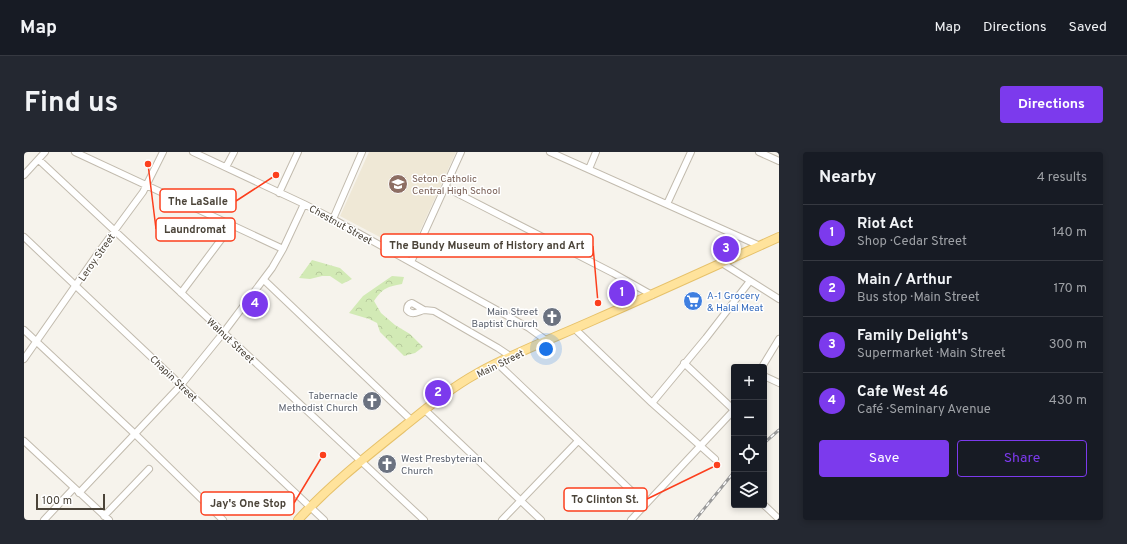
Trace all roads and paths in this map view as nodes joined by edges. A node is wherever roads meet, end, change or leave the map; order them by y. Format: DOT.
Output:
graph roads {
  1 [pos="45,152"];
  2 [pos="75,152"];
  3 [pos="163,152"];
  4 [pos="193,152"];
  5 [pos="234,152"];
  6 [pos="298,152"];
  7 [pos="362,152"];
  8 [pos="461,152"];
  9 [pos="550,152"];
  10 [pos="596,152"];
  11 [pos="691,152"];
  12 [pos="759,152"];
  13 [pos="39,160"];
  14 [pos="779,161"];
  15 [pos="226,168"];
  16 [pos="589,169"];
  17 [pos="24,175"];
  18 [pos="147,185"];
  19 [pos="445,187"];
  20 [pos="280,193"];
  21 [pos="304,204"];
  22 [pos="668,204"];
  23 [pos="333,219"];
  24 [pos="232,226"];
  25 [pos="115,230"];
  26 [pos="24,237"];
  27 [pos="779,237"];
  28 [pos="760,246"];
  29 [pos="283,249"];
  30 [pos="411,262"];
  31 [pos="722,263"];
  32 [pos="264,280"];
  33 [pos="750,281"];
  34 [pos="76,286"];
  35 [pos="181,293"];
  36 [pos="652,295"];
  37 [pos="779,299"];
  38 [pos="424,310"];
  39 [pos="575,329"];
  40 [pos="24,330"];
  41 [pos="224,332"];
  42 [pos="779,339"];
  43 [pos="37,341"];
  44 [pos="547,341"];
  45 [pos="510,357"];
  46 [pos="24,359"];
  47 [pos="497,363"];
  48 [pos="684,363"];
  49 [pos="764,364"];
  50 [pos="767,377"];
  51 [pos="779,383"];
  52 [pos="181,385"];
  53 [pos="652,403"];
  54 [pos="731,407"];
  55 [pos="425,410"];
  56 [pos="731,413"];
  57 [pos="412,420"];
  58 [pos="135,434"];
  59 [pos="24,441"];
  60 [pos="578,441"];
  61 [pos="700,446"];
  62 [pos="715,459"];
  63 [pos="360,461"];
  64 [pos="149,469"];
  65 [pos="74,488"];
  66 [pos="79,492"];
  67 [pos="520,500"];
  68 [pos="645,504"];
  69 [pos="310,507"];
  70 [pos="767,508"];
  71 [pos="107,518"];
  72 [pos="779,518"];
  73 [pos="44,520"];
  74 [pos="223,520"];
  75 [pos="298,520"];
  76 [pos="324,520"];
  77 [pos="424,520"];
  78 [pos="502,520"];
  79 [pos="541,520"];
  80 [pos="630,520"];
  1 -- 13 [label="street"];
  2 -- 18 [label="street"];
  3 -- 18 [label="street, Leroy Street"];
  4 -- 15 [label="street, Chestnut Street"];
  5 -- 15 [label="street"];
  6 -- 20 [label="street"];
  7 -- 23 [label="street"];
  8 -- 19 [label="street"];
  9 -- 16 [label="street"];
  10 -- 16 [label="street"];
  11 -- 22 [label="street"];
  12 -- 14 [label="street"];
  13 -- 17 [label="street"];
  13 -- 25 [label="street, Walnut Street"];
  15 -- 20 [label="street, Chestnut Street"];
  16 -- 22 [label="street"];
  18 -- 24 [label="street"];
  18 -- 25 [label="street, Leroy Street"];
  19 -- 30 [label="street"];
  19 -- 36 [label="street"];
  20 -- 21 [label="street, Chestnut Street"];
  21 -- 23 [label="street, Chestnut Street"];
  21 -- 29 [label="street"];
  22 -- 28 [label="street"];
  23 -- 30 [label="street, Chestnut Street"];
  24 -- 29 [label="street"];
  24 -- 35 [label="street"];
  25 -- 34 [label="street, Leroy Street"];
  25 -- 35 [label="street, Walnut Street"];
  26 -- 34 [label="street, Chapin Street"];
  27 -- 28 [label="main road, Main Street"];
  28 -- 31 [label="main road, Main Street"];
  29 -- 32 [label="street"];
  30 -- 44 [label="street, Chestnut Street"];
  31 -- 33 [label="street"];
  31 -- 36 [label="main road, Main Street"];
  32 -- 41 [label="street"];
  32 -- 57 [label="street"];
  33 -- 37 [label="street"];
  33 -- 48 [label="street"];
  34 -- 43 [label="street, Leroy Street"];
  34 -- 52 [label="street, Chapin Street"];
  35 -- 41 [label="street, Walnut Street"];
  36 -- 39 [label="main road, Main Street"];
  38 -- 45 [label="street"];
  39 -- 44 [label="main road, Main Street"];
  39 -- 53 [label="street"];
  40 -- 43 [label="street"];
  41 -- 52 [label="street"];
  41 -- 63 [label="street, Walnut Street"];
  42 -- 49 [label="street"];
  43 -- 46 [label="street, Leroy Street"];
  43 -- 58 [label="street"];
  44 -- 45 [label="main road, Main Street"];
  45 -- 47 [label="main road, Main Street"];
  47 -- 55 [label="main road, Main Street"];
  47 -- 60 [label="street"];
  48 -- 53 [label="street"];
  48 -- 54 [label="street"];
  50 -- 51 [label="street"];
  52 -- 58 [label="street"];
  52 -- 69 [label="street, Chapin Street"];
  53 -- 61 [label="street"];
  55 -- 57 [label="main road, Main Street"];
  55 -- 67 [label="street"];
  56 -- 61 [label="street"];
  57 -- 63 [label="main road, Main Street"];
  58 -- 66 [label="street"];
  58 -- 74 [label="street"];
  59 -- 65 [label="street"];
  60 -- 67 [label="street"];
  60 -- 68 [label="street"];
  61 -- 62 [label="street"];
  61 -- 68 [label="street"];
  63 -- 69 [label="main road, Main Street"];
  63 -- 77 [label="street, Walnut Street"];
  64 -- 71 [label="street"];
  65 -- 66 [label="street"];
  65 -- 73 [label="street"];
  66 -- 71 [label="street"];
  67 -- 78 [label="street"];
  67 -- 79 [label="street"];
  68 -- 80 [label="street"];
  69 -- 75 [label="main road, Main Street"];
  69 -- 76 [label="street, Chapin Street"];
  70 -- 72 [label="street"];
}
